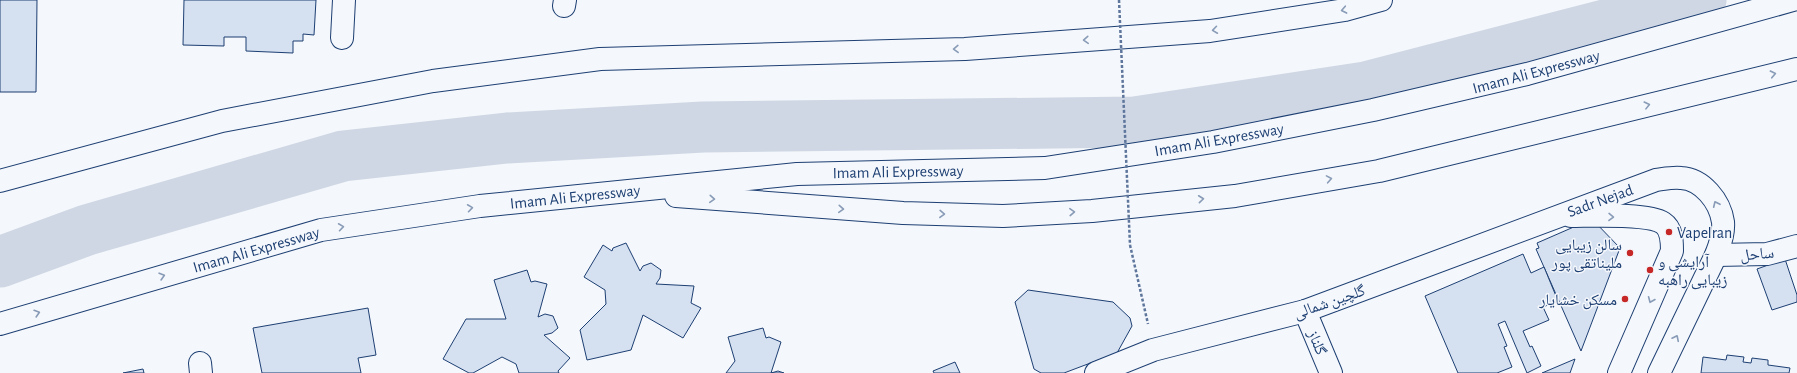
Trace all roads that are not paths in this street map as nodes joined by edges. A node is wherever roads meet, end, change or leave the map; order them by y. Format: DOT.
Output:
graph roads {
  1 [pos="344,0"];
  2 [pos="1382,0"];
  3 [pos="1793,0"];
  4 [pos="342,38"];
  5 [pos="1797,69"];
  6 [pos="1656,180"];
  7 [pos="0,181"];
  8 [pos="617,192"];
  9 [pos="1558,216"];
  10 [pos="1649,217"];
  11 [pos="1797,246"];
  12 [pos="1716,255"];
  13 [pos="1305,311"];
  14 [pos="0,324"];
  15 [pos="1096,373"];
  16 [pos="1331,373"];
  17 [pos="1619,373"];
  18 [pos="1659,373"];
  1 -- 4 [label="main road"];
  2 -- 7 [label="main road, one-way"];
  3 -- 8 [label="main road, Imam Ali Expressway"];
  8 -- 5 [label="main road, one-way"];
  6 -- 9 [label="main road, Sadr Nejad"];
  6 -- 10 [label="main road"];
  12 -- 6 [label="main road, Sadr Nejad, one-way"];
  14 -- 8 [label="main road, Imam Ali Expressway, one-way"];
  9 -- 10 [label="main road, Sadr Nejad, one-way"];
  9 -- 13 [label="main road, گلچین شمالی"];
  10 -- 17 [label="main road, Sadr Nejad, one-way"];
  11 -- 12 [label="main road, ساحل"];
  18 -- 12 [label="main road, Sadr Nejad, one-way"];
  13 -- 15 [label="main road, گلچین شمالی"];
  13 -- 16 [label="main road, گلناز"];
}
